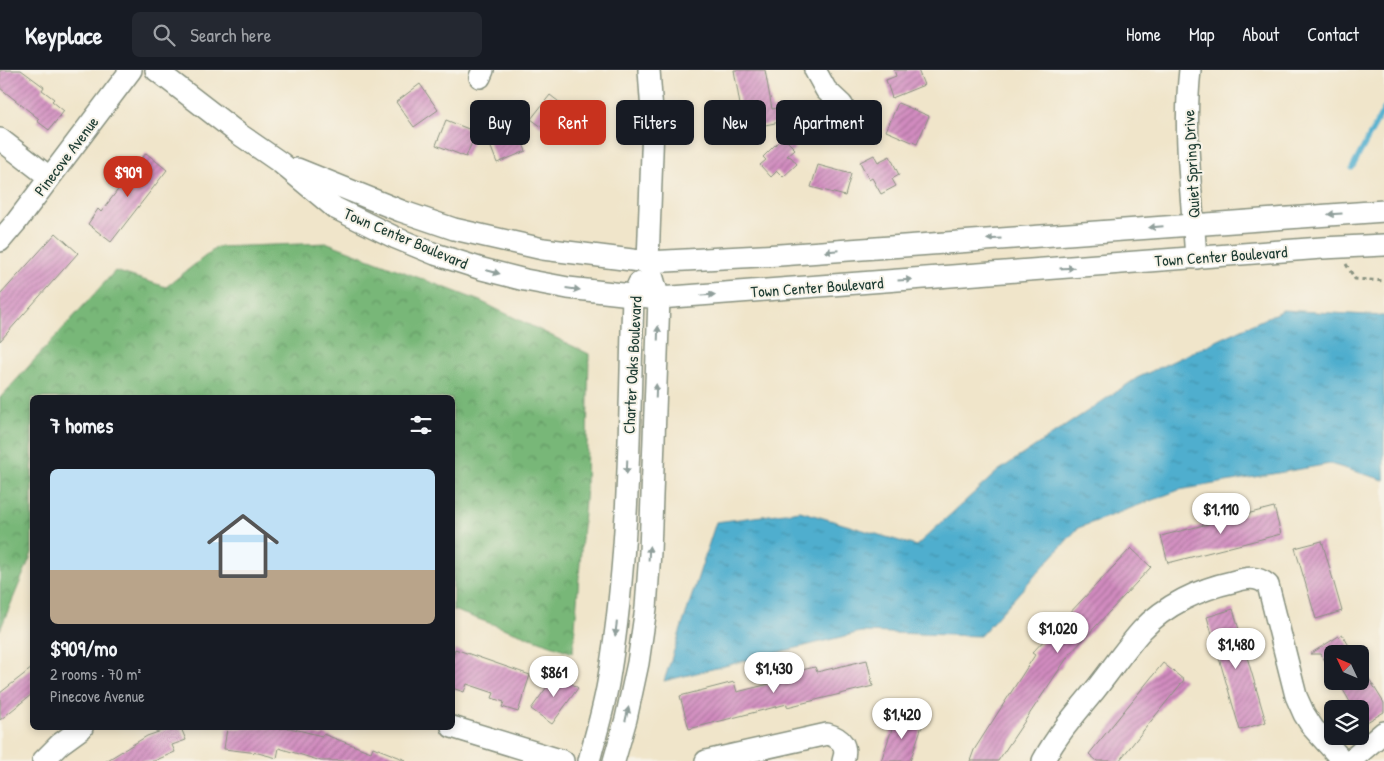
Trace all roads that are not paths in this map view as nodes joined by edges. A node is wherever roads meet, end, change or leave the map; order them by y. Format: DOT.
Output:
graph roads {
  1 [pos="131,70"];
  2 [pos="156,70"];
  3 [pos="649,70"];
  4 [pos="815,70"];
  5 [pos="1190,70"];
  6 [pos="836,100"];
  7 [pos="0,139"];
  8 [pos="280,163"];
  9 [pos="50,177"];
  10 [pos="1384,211"];
  11 [pos="1194,224"];
  12 [pos="0,240"];
  13 [pos="1384,245"];
  14 [pos="1196,258"];
  15 [pos="648,262"];
  16 [pos="633,296"];
  17 [pos="659,298"];
  18 [pos="455,728"];
  19 [pos="79,730"];
  20 [pos="1384,732"];
  21 [pos="764,755"];
  22 [pos="43,761"];
  23 [pos="563,761"];
  24 [pos="589,761"];
  25 [pos="614,761"];
  26 [pos="706,761"];
  27 [pos="843,761"];
  28 [pos="1043,761"];
  29 [pos="1343,761"];
  30 [pos="1350,761"];
  1 -- 9 [label="street, Pinecove Avenue"];
  2 -- 8 [label="street, Town Center Boulevard"];
  3 -- 15 [label="street"];
  4 -- 6 [label="street"];
  5 -- 11 [label="street, Quiet Spring Drive"];
  7 -- 9 [label="street"];
  8 -- 15 [label="street, Town Center Boulevard"];
  8 -- 16 [label="street, Town Center Boulevard, one-way"];
  9 -- 12 [label="street, Pinecove Avenue"];
  10 -- 11 [label="street, Town Center Boulevard, one-way"];
  11 -- 14 [label="street, Quiet Spring Drive"];
  11 -- 15 [label="street, Town Center Boulevard, one-way"];
  13 -- 14 [label="street, Town Center Boulevard"];
  17 -- 14 [label="street, Town Center Boulevard, one-way"];
  15 -- 16 [label="street, Charter Oaks Boulevard"];
  15 -- 17 [label="street, Charter Oaks Boulevard"];
  16 -- 17 [label="street, Town Center Boulevard"];
  16 -- 24 [label="street, Charter Oaks Boulevard, one-way"];
  25 -- 17 [label="street, Charter Oaks Boulevard, one-way"];
  18 -- 23 [label="street"];
  19 -- 22 [label="street"];
  20 -- 30 [label="street"];
  21 -- 26 [label="street"];
  21 -- 27 [label="street"];
  28 -- 29 [label="street"];
}
